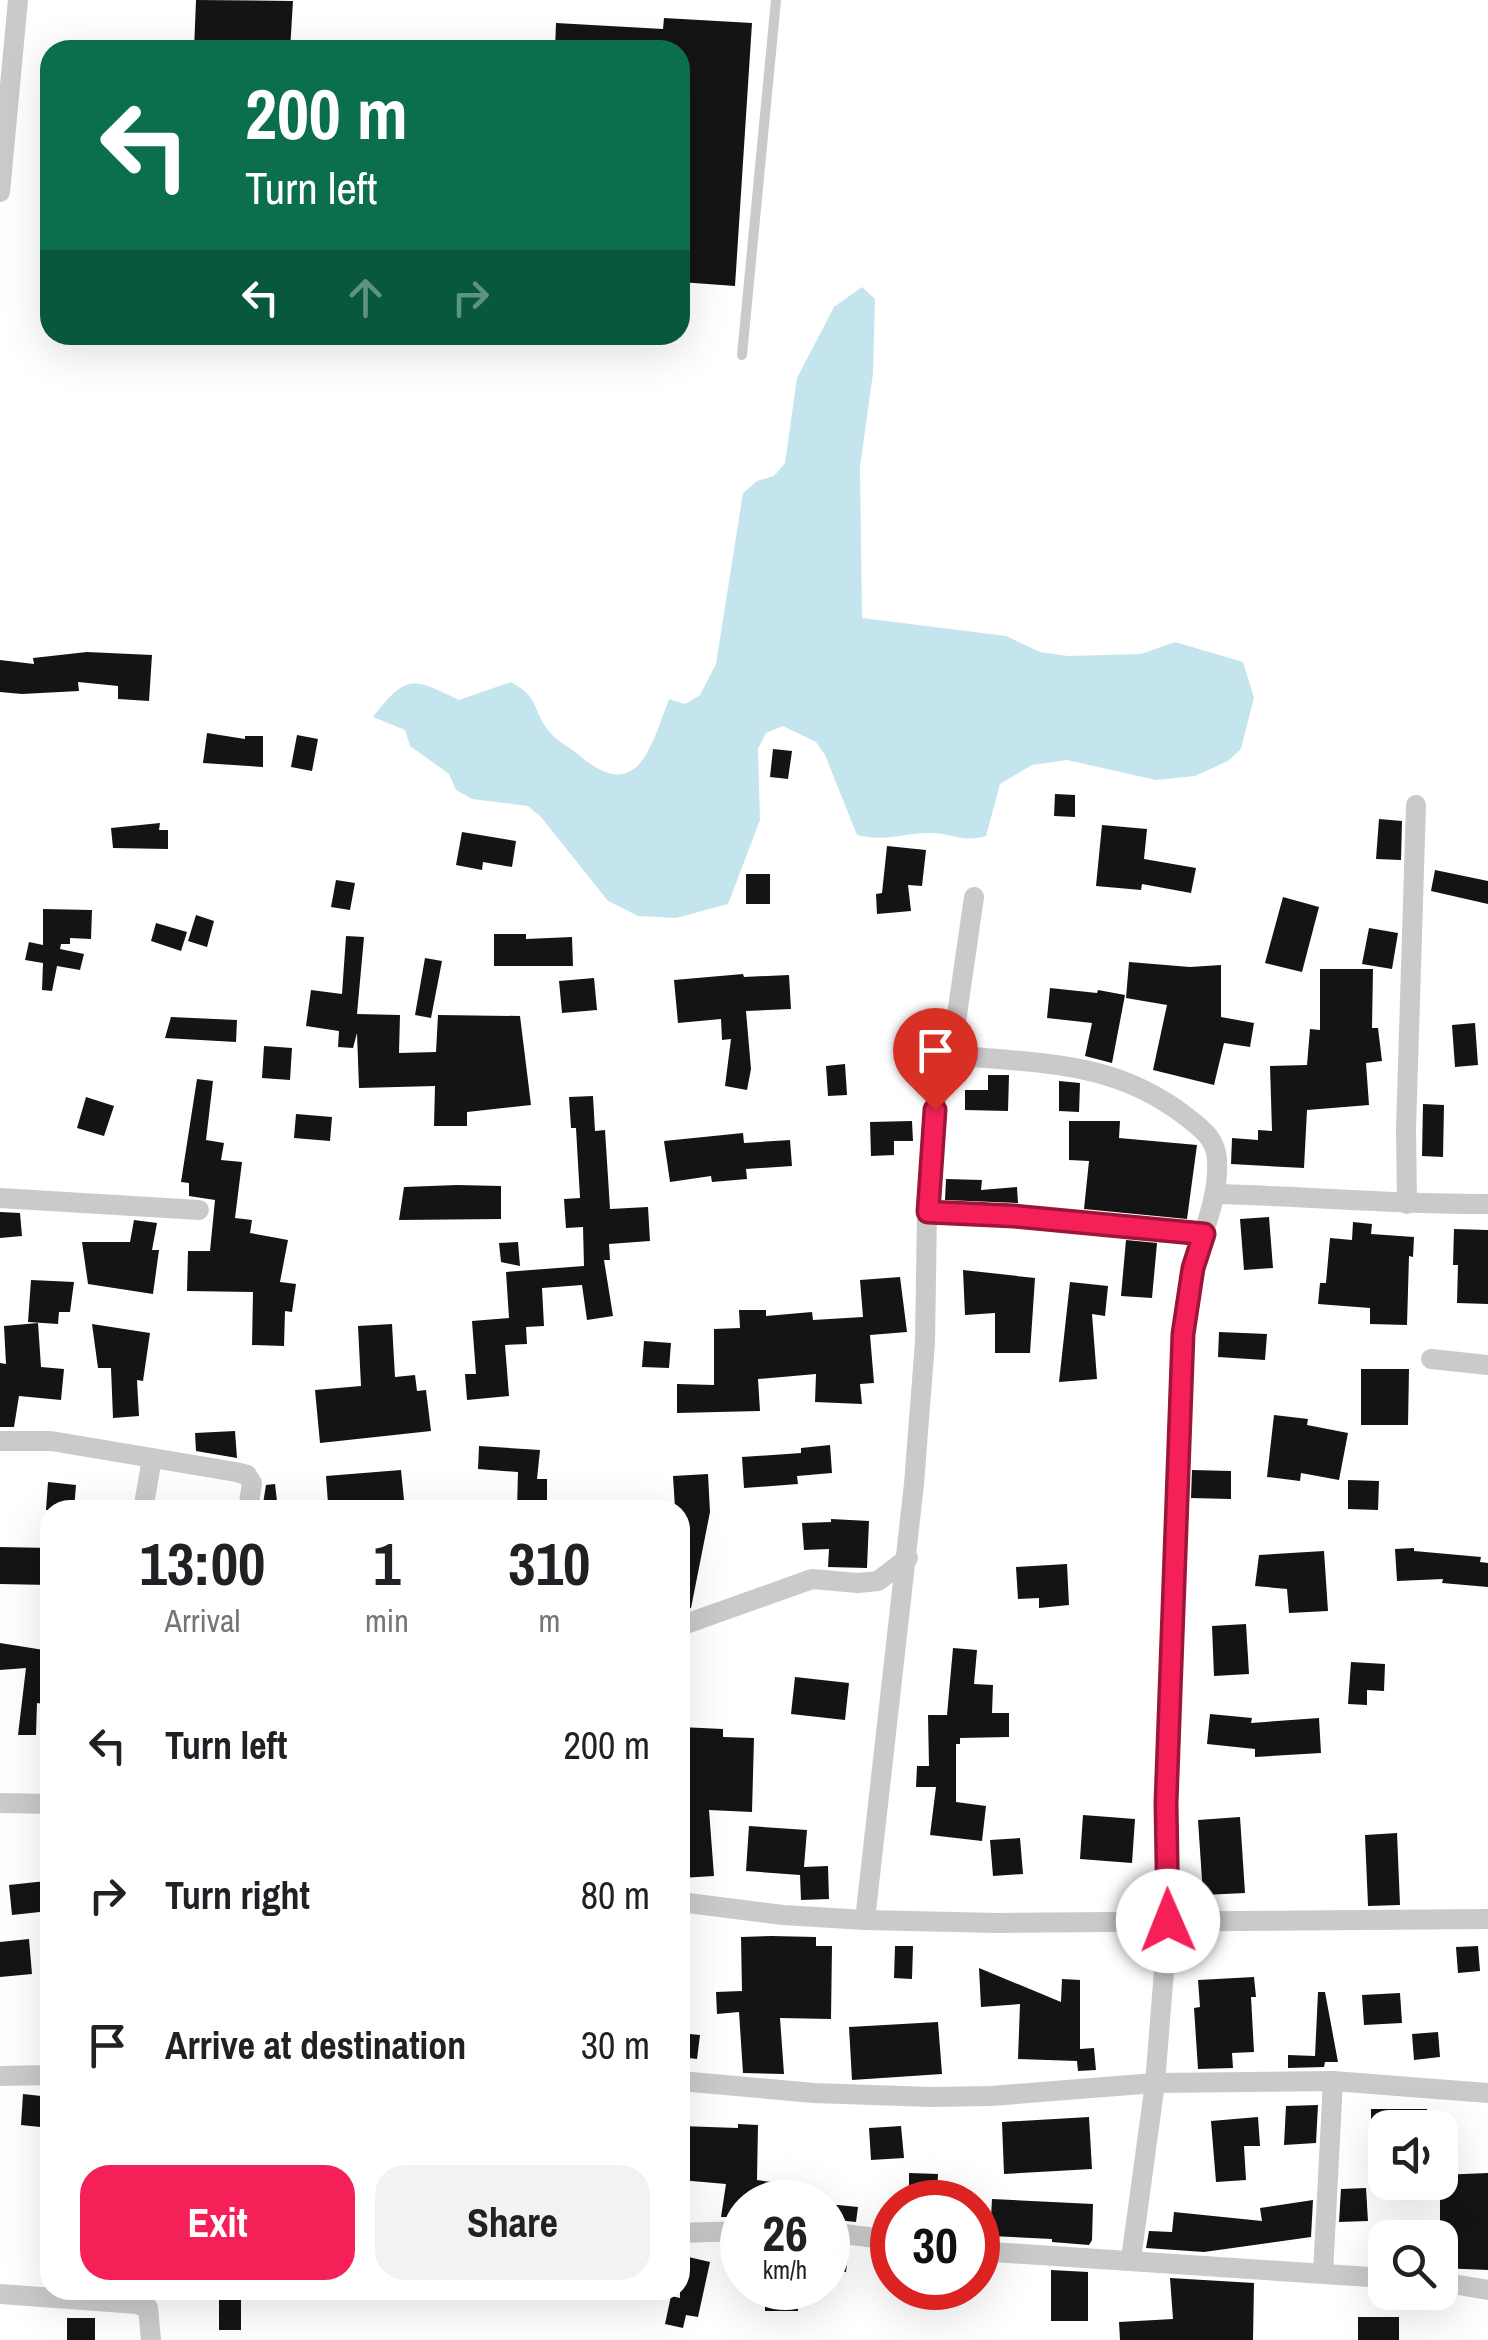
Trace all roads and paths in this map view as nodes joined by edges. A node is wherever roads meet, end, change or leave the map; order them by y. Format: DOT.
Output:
graph roads {
  1 [pos="18,0"];
  2 [pos="776,0"];
  3 [pos="2,134"];
  4 [pos="0,192"];
  5 [pos="742,355"];
  6 [pos="1416,804"];
  7 [pos="974,897"];
  8 [pos="945,1060"];
  9 [pos="1215,1194"];
  10 [pos="0,1198"];
  11 [pos="1407,1204"];
  12 [pos="1488,1204"];
  13 [pos="199,1210"];
  14 [pos="928,1212"];
  15 [pos="1204,1234"];
  16 [pos="1432,1359"];
  17 [pos="1488,1365"];
  18 [pos="0,1441"];
  19 [pos="152,1458"];
  20 [pos="145,1500"];
  21 [pos="250,1500"];
  22 [pos="908,1558"];
  23 [pos="690,1622"];
  24 [pos="0,1803"];
  25 [pos="40,1804"];
  26 [pos="690,1903"];
  27 [pos="1488,1919"];
  28 [pos="866,1920"];
  29 [pos="1168,1921"];
  30 [pos="40,2075"];
  31 [pos="0,2076"];
  32 [pos="1333,2081"];
  33 [pos="690,2082"];
  34 [pos="1154,2083"];
  35 [pos="1488,2092"];
  36 [pos="720,2232"];
  37 [pos="690,2233"];
  38 [pos="1000,2252"];
  39 [pos="1131,2258"];
  40 [pos="1323,2274"];
  41 [pos="1368,2277"];
  42 [pos="1458,2285"];
  43 [pos="1488,2290"];
  44 [pos="0,2294"];
  45 [pos="40,2294"];
  46 [pos="114,2300"];
  47 [pos="151,2340"];
  1 -- 3 [label="street"];
  2 -- 5 [label="lane"];
  3 -- 4 [label="street"];
  6 -- 11 [label="street"];
  7 -- 8 [label="street"];
  8 -- 9 [label="street"];
  8 -- 14 [label="street"];
  9 -- 11 [label="street"];
  9 -- 15 [label="street"];
  10 -- 13 [label="street"];
  11 -- 12 [label="street"];
  14 -- 15 [label="street"];
  14 -- 22 [label="street"];
  15 -- 29 [label="street"];
  16 -- 17 [label="street"];
  18 -- 19 [label="street"];
  19 -- 20 [label="street"];
  19 -- 21 [label="street"];
  22 -- 23 [label="street"];
  22 -- 28 [label="street"];
  24 -- 25 [label="street"];
  26 -- 28 [label="street"];
  27 -- 29 [label="street"];
  28 -- 29 [label="street"];
  29 -- 34 [label="street"];
  30 -- 31 [label="street"];
  32 -- 34 [label="street"];
  32 -- 35 [label="street"];
  32 -- 40 [label="street"];
  33 -- 34 [label="street"];
  34 -- 39 [label="street"];
  36 -- 37 [label="street"];
  38 -- 39 [label="street"];
  39 -- 40 [label="street"];
  40 -- 41 [label="street"];
  42 -- 43 [label="street"];
  44 -- 45 [label="street"];
  46 -- 47 [label="street"];
}
